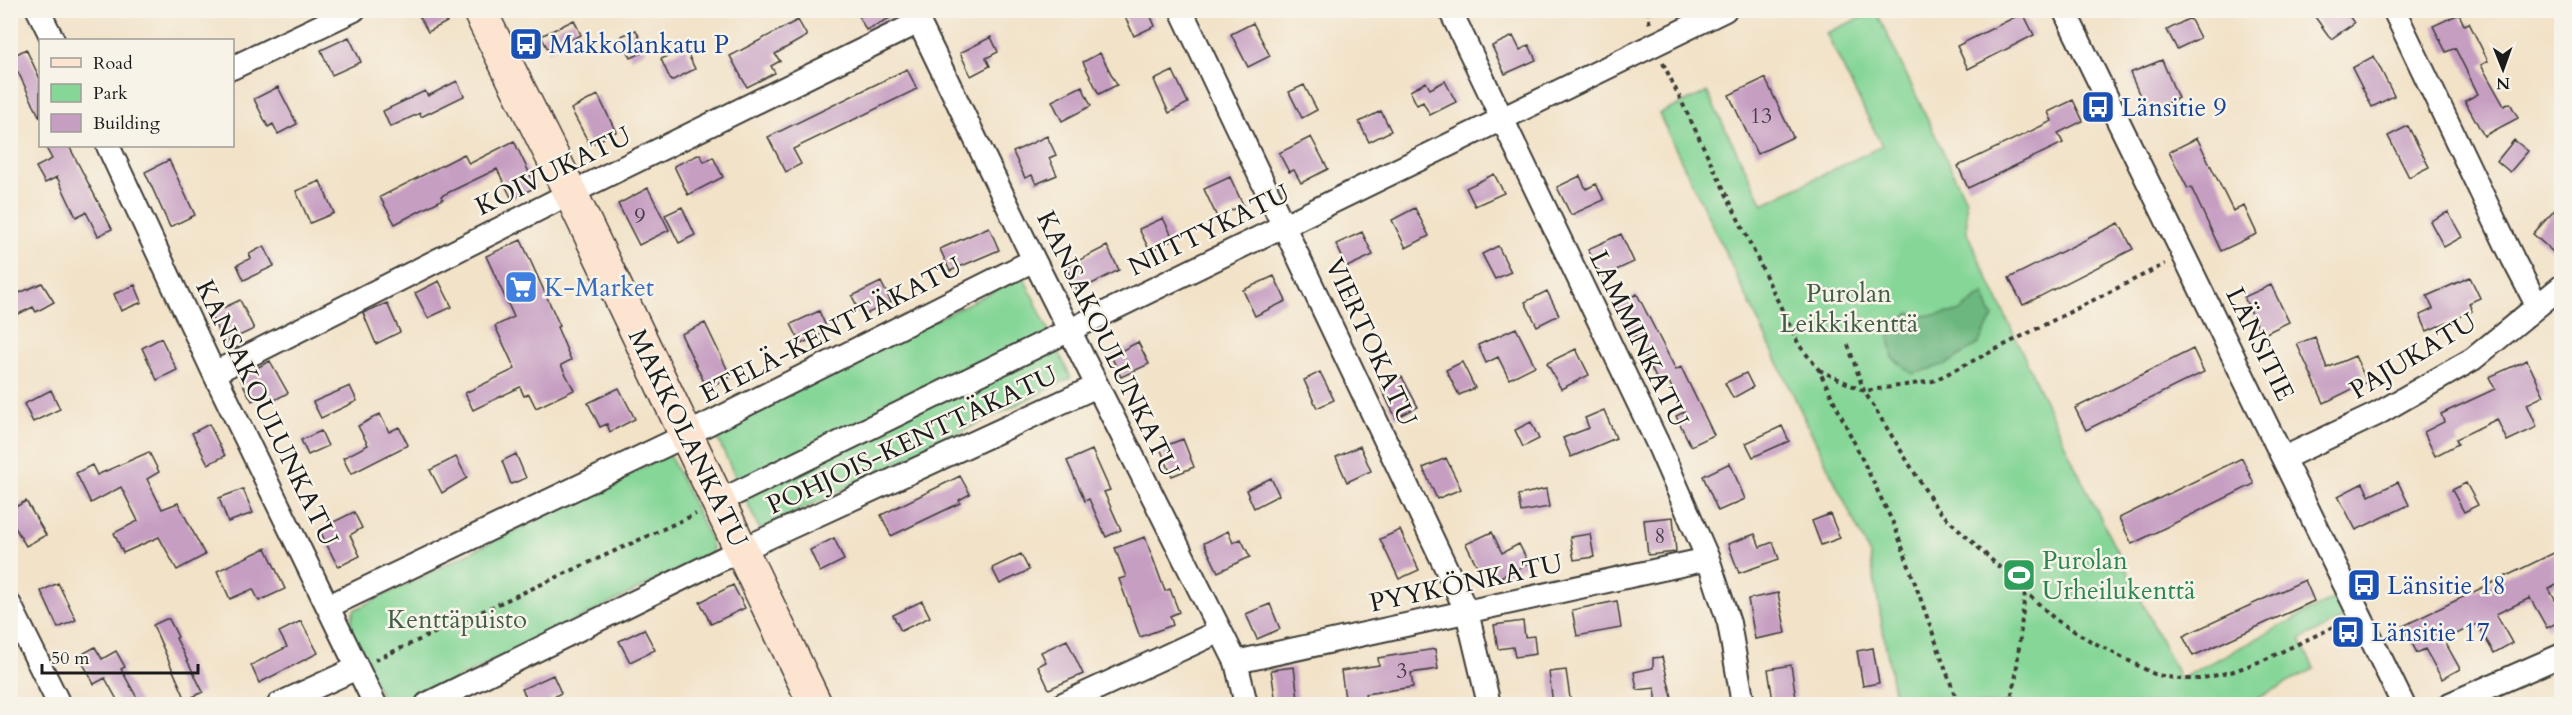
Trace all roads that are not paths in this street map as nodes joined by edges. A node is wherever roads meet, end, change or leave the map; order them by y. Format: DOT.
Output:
graph roads {
  1 [pos="38,10"];
  2 [pos="354,10"];
  3 [pos="479,10"];
  4 [pos="1181,10"];
  5 [pos="1450,10"];
  6 [pos="1725,10"];
  7 [pos="2064,10"];
  8 [pos="2394,10"];
  9 [pos="916,16"];
  10 [pos="52,39"];
  11 [pos="234,68"];
  12 [pos="1502,119"];
  13 [pos="108,147"];
  14 [pos="571,194"];
  15 [pos="1284,225"];
  16 [pos="1034,260"];
  17 [pos="2562,286"];
  18 [pos="2538,305"];
  19 [pos="1070,330"];
  20 [pos="214,373"];
  21 [pos="1097,386"];
  22 [pos="686,434"];
  23 [pos="2284,458"];
  24 [pos="711,506"];
  25 [pos="743,551"];
  26 [pos="1708,559"];
  27 [pos="10,605"];
  28 [pos="329,606"];
  29 [pos="1467,612"];
  30 [pos="1220,631"];
  31 [pos="2562,655"];
  32 [pos="1236,662"];
  33 [pos="357,668"];
  34 [pos="59,705"];
  35 [pos="279,705"];
  36 [pos="375,705"];
  37 [pos="427,705"];
  38 [pos="815,705"];
  39 [pos="1064,705"];
  40 [pos="1246,705"];
  41 [pos="1489,705"];
  42 [pos="1743,705"];
  43 [pos="2403,705"];
  44 [pos="2450,705"];
  1 -- 10 [label="street"];
  2 -- 11 [label="street"];
  3 -- 14 [label="street, MAKKOLANKATU"];
  4 -- 15 [label="street, VIERTOKATU"];
  5 -- 12 [label="street, LAMMINKATU"];
  6 -- 12 [label="street, NIITTYKATU"];
  7 -- 23 [label="street, LÄNSITIE"];
  8 -- 18 [label="street"];
  9 -- 14 [label="street, KOIVUKATU"];
  9 -- 16 [label="street, KANSAKOULUNKATU"];
  12 -- 15 [label="street, NIITTYKATU"];
  12 -- 26 [label="street, LAMMINKATU"];
  13 -- 20 [label="street, KANSAKOULUNKATU"];
  14 -- 20 [label="street, KOIVUKATU"];
  14 -- 22 [label="street, MAKKOLANKATU"];
  15 -- 19 [label="street, NIITTYKATU"];
  15 -- 29 [label="street, VIERTOKATU"];
  16 -- 19 [label="street, KANSAKOULUNKATU"];
  16 -- 22 [label="street, ETELÄ-KENTTÄKATU"];
  17 -- 18 [label="street, PAJUKATU"];
  18 -- 23 [label="street, PAJUKATU"];
  19 -- 21 [label="street, KANSAKOULUNKATU"];
  19 -- 24 [label="street, NIITTYKATU"];
  20 -- 28 [label="street, KANSAKOULUNKATU"];
  21 -- 25 [label="street, POHJOIS-KENTTÄKATU"];
  21 -- 30 [label="street, KANSAKOULUNKATU"];
  22 -- 24 [label="street, MAKKOLANKATU"];
  22 -- 28 [label="street, ETELÄ-KENTTÄKATU"];
  23 -- 43 [label="street, LÄNSITIE"];
  24 -- 25 [label="street, MAKKOLANKATU"];
  25 -- 37 [label="street, POHJOIS-KENTTÄKATU"];
  25 -- 38 [label="street, MAKKOLANKATU"];
  26 -- 29 [label="street, PYYKÖNKATU"];
  26 -- 42 [label="street, LAMMINKATU"];
  27 -- 34 [label="street"];
  28 -- 33 [label="street, KANSAKOULUNKATU"];
  29 -- 32 [label="street, PYYKÖNKATU"];
  29 -- 41 [label="street, VIERTOKATU"];
  30 -- 32 [label="street, KANSAKOULUNKATU"];
  30 -- 39 [label="street"];
  31 -- 44 [label="street"];
  32 -- 40 [label="street, KANSAKOULUNKATU"];
  33 -- 35 [label="street"];
  33 -- 36 [label="street, KANSAKOULUNKATU"];
}
